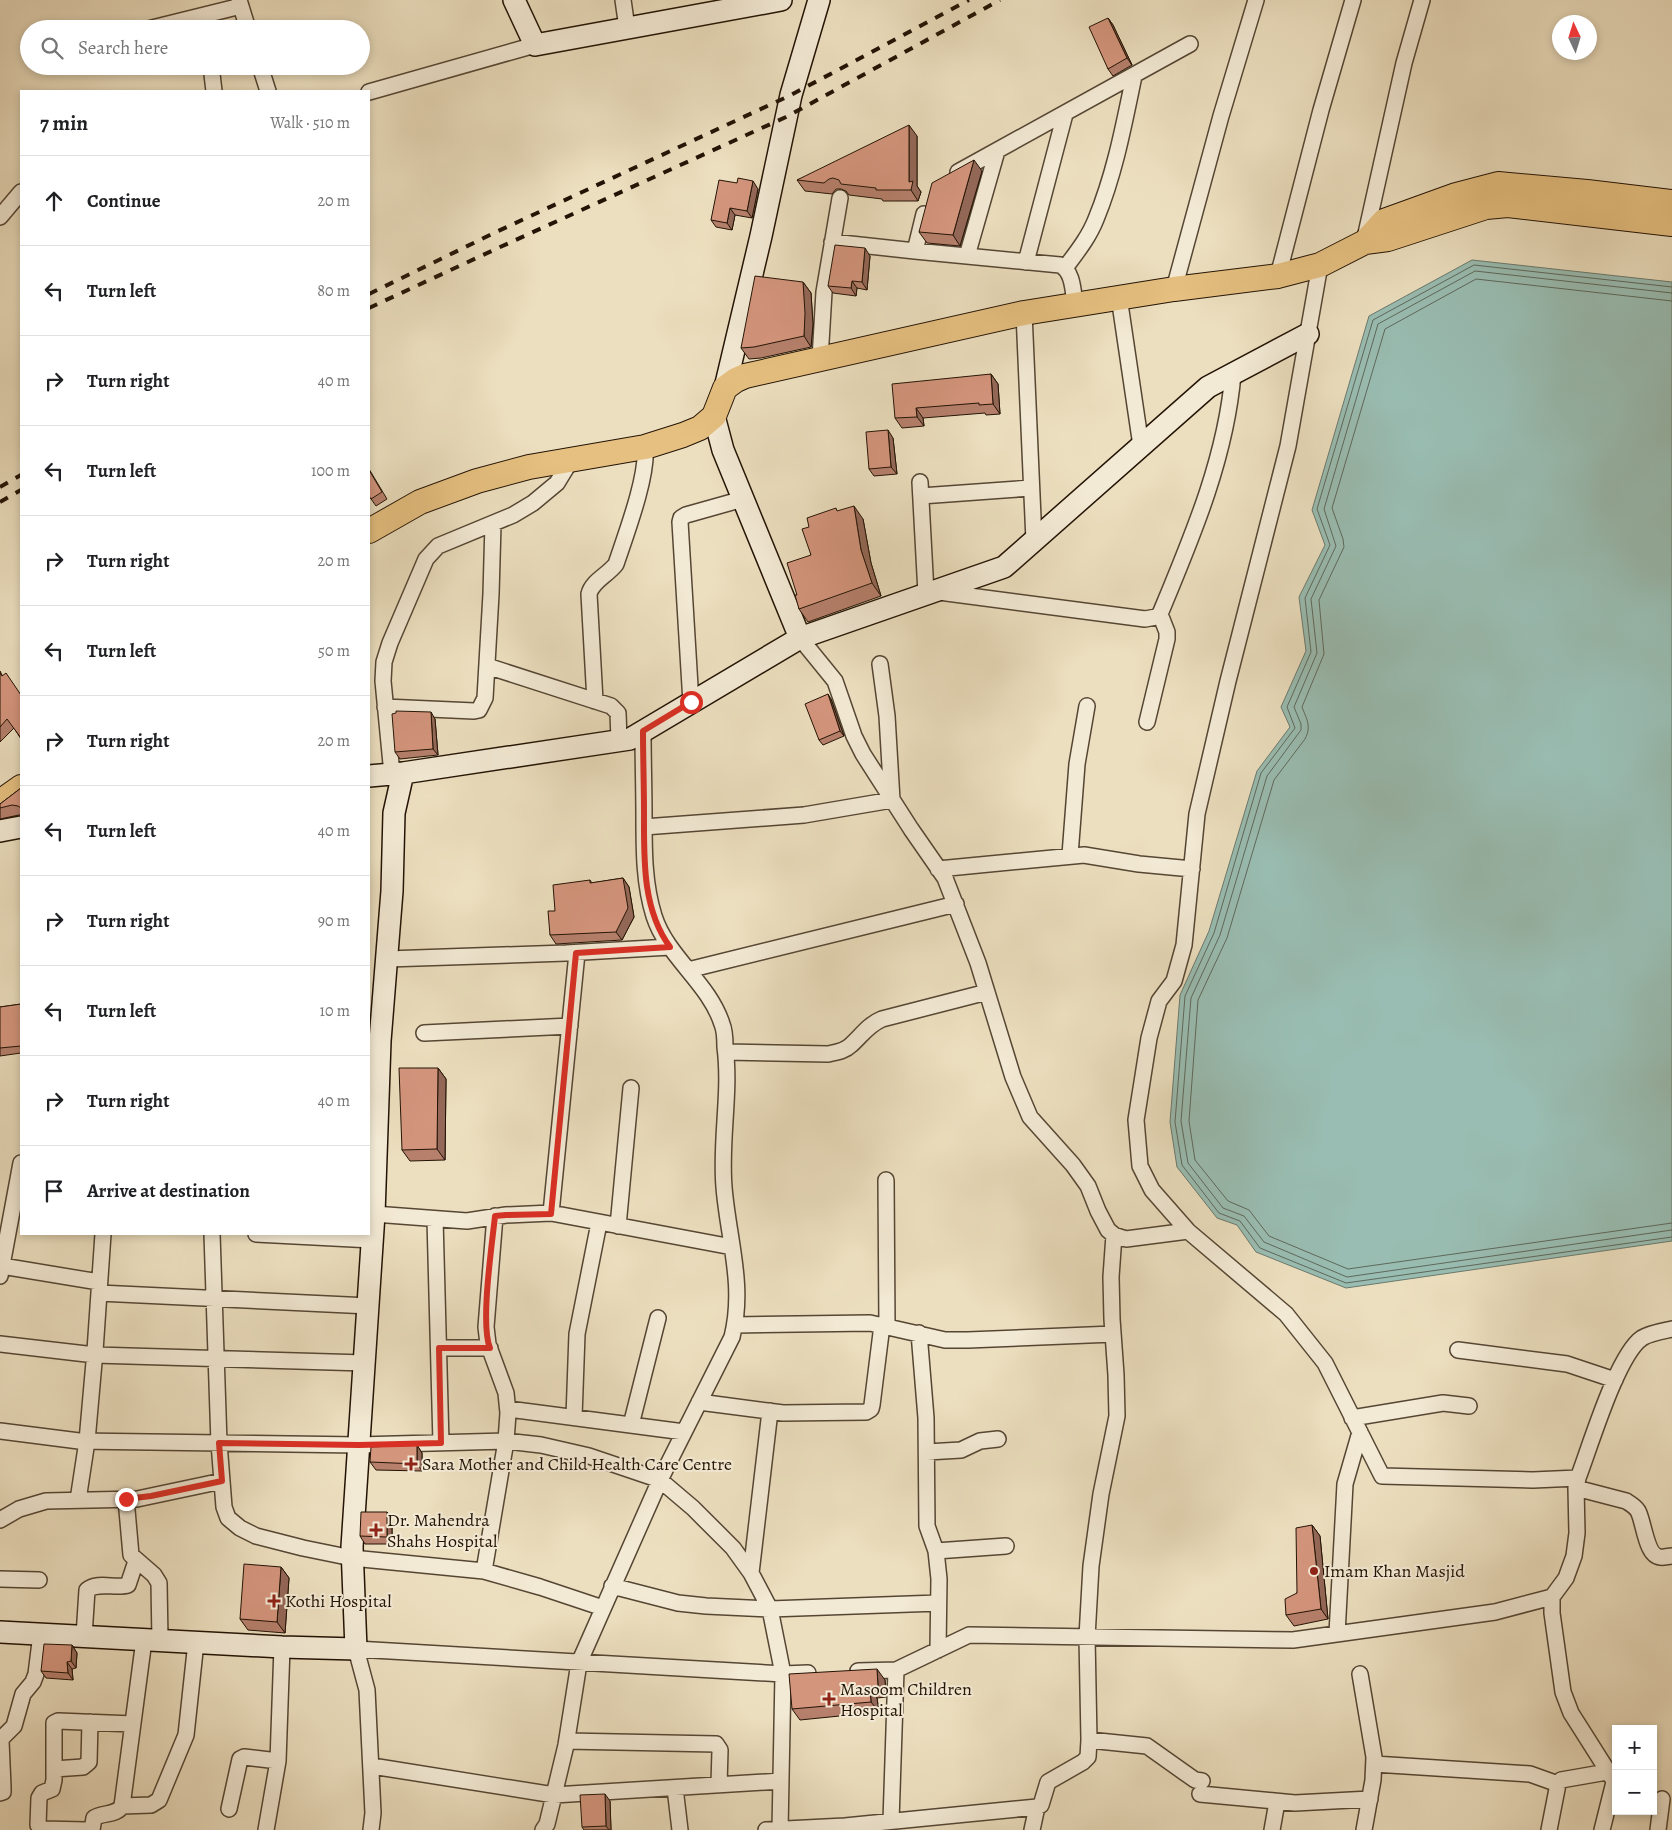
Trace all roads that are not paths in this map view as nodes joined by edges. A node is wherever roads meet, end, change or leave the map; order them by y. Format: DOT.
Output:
graph roads {
  1 [pos="514,0"];
  2 [pos="623,0"];
  3 [pos="819,0"];
  4 [pos="1256,0"];
  5 [pos="1353,0"];
  6 [pos="1422,0"];
  7 [pos="773,1"];
  8 [pos="240,3"];
  9 [pos="180,20"];
  10 [pos="245,20"];
  11 [pos="627,28"];
  12 [pos="1190,44"];
  13 [pos="535,45"];
  14 [pos="212,75"];
  15 [pos="263,75"];
  16 [pos="1134,76"];
  17 [pos="214,90"];
  18 [pos="268,90"];
  19 [pos="370,92"];
  20 [pos="1065,114"];
  21 [pos="997,151"];
  22 [pos="949,177"];
  23 [pos="20,193"];
  24 [pos="840,198"];
  25 [pos="928,201"];
  26 [pos="1672,202"];
  27 [pos="0,218"];
  28 [pos="1672,224"];
  29 [pos="832,242"];
  30 [pos="1365,242"];
  31 [pos="915,252"];
  32 [pos="967,256"];
  33 [pos="1026,262"];
  34 [pos="1320,266"];
  35 [pos="1065,268"];
  36 [pos="1278,276"];
  37 [pos="1174,289"];
  38 [pos="1119,298"];
  39 [pos="1075,304"];
  40 [pos="1024,312"];
  41 [pos="1308,334"];
  42 [pos="820,359"];
  43 [pos="1233,374"];
  44 [pos="725,388"];
  45 [pos="714,416"];
  46 [pos="644,446"];
  47 [pos="1142,446"];
  48 [pos="570,460"];
  49 [pos="1031,488"];
  50 [pos="743,499"];
  51 [pos="493,524"];
  52 [pos="370,530"];
  53 [pos="1034,541"];
  54 [pos="929,592"];
  55 [pos="1160,614"];
  56 [pos="800,638"];
  57 [pos="880,664"];
  58 [pos="487,666"];
  59 [pos="595,700"];
  60 [pos="691,702"];
  61 [pos="1086,706"];
  62 [pos="385,707"];
  63 [pos="1147,722"];
  64 [pos="643,731"];
  65 [pos="619,740"];
  66 [pos="397,773"];
  67 [pos="370,776"];
  68 [pos="20,788"];
  69 [pos="892,800"];
  70 [pos="0,802"];
  71 [pos="20,827"];
  72 [pos="644,827"];
  73 [pos="0,831"];
  74 [pos="1070,855"];
  75 [pos="938,869"];
  76 [pos="1192,869"];
  77 [pos="956,904"];
  78 [pos="670,947"];
  79 [pos="576,953"];
  80 [pos="387,959"];
  81 [pos="688,970"];
  82 [pos="987,992"];
  83 [pos="376,999"];
  84 [pos="570,1026"];
  85 [pos="424,1033"];
  86 [pos="726,1052"];
  87 [pos="631,1088"];
  88 [pos="373,1112"];
  89 [pos="20,1167"];
  90 [pos="886,1180"];
  91 [pos="11,1205"];
  92 [pos="374,1214"];
  93 [pos="551,1214"];
  94 [pos="495,1216"];
  95 [pos="435,1219"];
  96 [pos="599,1222"];
  97 [pos="618,1226"];
  98 [pos="1188,1231"];
  99 [pos="103,1235"];
  100 [pos="212,1235"];
  101 [pos="294,1235"];
  102 [pos="1114,1235"];
  103 [pos="372,1240"];
  104 [pos="732,1247"];
  105 [pos="1,1271"];
  106 [pos="99,1288"];
  107 [pos="214,1300"];
  108 [pos="369,1306"];
  109 [pos="658,1318"];
  110 [pos="735,1325"];
  111 [pos="884,1326"];
  112 [pos="1672,1329"];
  113 [pos="918,1334"];
  114 [pos="1113,1334"];
  115 [pos="0,1344"];
  116 [pos="439,1348"];
  117 [pos="490,1348"];
  118 [pos="1458,1350"];
  119 [pos="95,1354"];
  120 [pos="216,1359"];
  121 [pos="365,1363"];
  122 [pos="1614,1380"];
  123 [pos="699,1402"];
  124 [pos="1469,1406"];
  125 [pos="508,1408"];
  126 [pos="770,1411"];
  127 [pos="574,1417"];
  128 [pos="1352,1418"];
  129 [pos="631,1425"];
  130 [pos="0,1431"];
  131 [pos="684,1432"];
  132 [pos="1360,1432"];
  133 [pos="998,1439"];
  134 [pos="87,1441"];
  135 [pos="506,1441"];
  136 [pos="219,1443"];
  137 [pos="441,1443"];
  138 [pos="359,1445"];
  139 [pos="926,1452"];
  140 [pos="660,1480"];
  141 [pos="222,1481"];
  142 [pos="1577,1483"];
  143 [pos="126,1499"];
  144 [pos="78,1500"];
  145 [pos="0,1520"];
  146 [pos="1006,1546"];
  147 [pos="936,1551"];
  148 [pos="1672,1556"];
  149 [pos="352,1558"];
  150 [pos="136,1561"];
  151 [pos="484,1571"];
  152 [pos="751,1574"];
  153 [pos="0,1579"];
  154 [pos="39,1580"];
  155 [pos="612,1586"];
  156 [pos="1552,1597"];
  157 [pos="938,1603"];
  158 [pos="603,1608"];
  159 [pos="770,1609"];
  160 [pos="0,1632"];
  161 [pos="41,1634"];
  162 [pos="1337,1634"];
  163 [pos="84,1636"];
  164 [pos="1087,1637"];
  165 [pos="152,1640"];
  166 [pos="196,1642"];
  167 [pos="282,1647"];
  168 [pos="356,1649"];
  169 [pos="938,1650"];
  170 [pos="579,1663"];
  171 [pos="896,1670"];
  172 [pos="820,1672"];
  173 [pos="839,1672"];
  174 [pos="783,1674"];
  175 [pos="1360,1674"];
  176 [pos="90,1722"];
  177 [pos="133,1724"];
  178 [pos="1,1737"];
  179 [pos="1089,1740"];
  180 [pos="567,1741"];
  181 [pos="278,1762"];
  182 [pos="1374,1764"];
  183 [pos="372,1766"];
  184 [pos="54,1769"];
  185 [pos="1612,1779"];
  186 [pos="781,1781"];
  187 [pos="1558,1784"];
  188 [pos="718,1785"];
  189 [pos="675,1788"];
  190 [pos="0,1793"];
  191 [pos="554,1795"];
  192 [pos="1370,1799"];
  193 [pos="1662,1799"];
  194 [pos="1277,1802"];
  195 [pos="122,1806"];
  196 [pos="1037,1807"];
  197 [pos="229,1809"];
  198 [pos="891,1822"];
  199 [pos="776,1829"];
  200 [pos="85,1830"];
  201 [pos="92,1830"];
  202 [pos="266,1830"];
  203 [pos="371,1830"];
  204 [pos="544,1830"];
  205 [pos="680,1830"];
  206 [pos="1032,1830"];
  207 [pos="1272,1830"];
  208 [pos="1364,1830"];
  209 [pos="1549,1830"];
  210 [pos="1602,1830"];
  211 [pos="1658,1830"];
  1 -- 13 [label="street"];
  2 -- 11 [label="street"];
  3 -- 44 [label="street"];
  4 -- 37 [label="street"];
  5 -- 36 [label="street"];
  6 -- 30 [label="street"];
  7 -- 11 [label="street"];
  8 -- 9 [label="street"];
  8 -- 10 [label="street"];
  11 -- 13 [label="street"];
  12 -- 16 [label="street"];
  13 -- 19 [label="street"];
  14 -- 17 [label="street"];
  15 -- 18 [label="street"];
  16 -- 20 [label="street"];
  16 -- 35 [label="street"];
  20 -- 21 [label="street"];
  20 -- 33 [label="street"];
  21 -- 22 [label="street"];
  21 -- 32 [label="street"];
  23 -- 27 [label="street"];
  24 -- 29 [label="street"];
  25 -- 31 [label="street"];
  26 -- 30 [label="main road"];
  28 -- 30 [label="main road"];
  29 -- 31 [label="street"];
  29 -- 42 [label="street"];
  30 -- 34 [label="main road"];
  31 -- 32 [label="street"];
  32 -- 33 [label="street"];
  33 -- 35 [label="street"];
  34 -- 36 [label="main road"];
  34 -- 41 [label="street"];
  35 -- 39 [label="street"];
  36 -- 37 [label="main road"];
  37 -- 38 [label="main road"];
  38 -- 39 [label="main road"];
  38 -- 47 [label="street"];
  39 -- 40 [label="main road"];
  40 -- 42 [label="main road"];
  40 -- 49 [label="street"];
  41 -- 43 [label="street"];
  41 -- 76 [label="street"];
  42 -- 44 [label="main road"];
  43 -- 47 [label="street"];
  43 -- 55 [label="street"];
  44 -- 45 [label="main road"];
  45 -- 46 [label="main road"];
  45 -- 50 [label="street"];
  46 -- 48 [label="main road"];
  46 -- 59 [label="street"];
  47 -- 53 [label="street"];
  48 -- 51 [label="street"];
  48 -- 52 [label="main road"];
  49 -- 53 [label="street"];
  49 -- 54 [label="street"];
  50 -- 56 [label="street"];
  50 -- 60 [label="street"];
  51 -- 58 [label="street"];
  51 -- 62 [label="street"];
  53 -- 54 [label="street"];
  54 -- 55 [label="street"];
  54 -- 56 [label="street"];
  55 -- 63 [label="street"];
  56 -- 60 [label="street"];
  56 -- 69 [label="street"];
  57 -- 69 [label="street"];
  58 -- 59 [label="street"];
  58 -- 62 [label="street"];
  59 -- 65 [label="street"];
  60 -- 64 [label="street"];
  61 -- 74 [label="street"];
  62 -- 66 [label="street"];
  64 -- 65 [label="street"];
  64 -- 72 [label="street"];
  65 -- 66 [label="street"];
  66 -- 67 [label="street"];
  66 -- 80 [label="street"];
  68 -- 70 [label="main road"];
  69 -- 72 [label="street"];
  69 -- 75 [label="street"];
  71 -- 73 [label="street"];
  72 -- 78 [label="street"];
  74 -- 75 [label="street"];
  74 -- 76 [label="street"];
  75 -- 77 [label="street"];
  76 -- 98 [label="street"];
  77 -- 81 [label="street"];
  77 -- 82 [label="street"];
  78 -- 79 [label="street"];
  78 -- 81 [label="street"];
  79 -- 80 [label="street"];
  79 -- 84 [label="street"];
  80 -- 83 [label="street"];
  81 -- 86 [label="street"];
  82 -- 86 [label="street"];
  82 -- 102 [label="street"];
  83 -- 88 [label="street"];
  84 -- 85 [label="street"];
  84 -- 93 [label="street"];
  86 -- 104 [label="street"];
  87 -- 97 [label="street"];
  88 -- 92 [label="street"];
  89 -- 91 [label="street"];
  90 -- 111 [label="street"];
  91 -- 105 [label="street"];
  92 -- 95 [label="street"];
  92 -- 103 [label="street"];
  93 -- 94 [label="street"];
  93 -- 96 [label="street"];
  94 -- 95 [label="street"];
  94 -- 117 [label="street"];
  95 -- 116 [label="street"];
  96 -- 97 [label="street"];
  96 -- 127 [label="street"];
  97 -- 104 [label="street"];
  98 -- 102 [label="street"];
  98 -- 128 [label="street"];
  99 -- 106 [label="street"];
  100 -- 107 [label="street"];
  101 -- 103 [label="street"];
  102 -- 114 [label="street"];
  103 -- 108 [label="street"];
  104 -- 110 [label="street"];
  105 -- 106 [label="street"];
  106 -- 107 [label="street"];
  106 -- 119 [label="street"];
  107 -- 108 [label="street"];
  107 -- 120 [label="street"];
  108 -- 121 [label="street"];
  109 -- 129 [label="street"];
  110 -- 111 [label="street"];
  110 -- 123 [label="street"];
  111 -- 113 [label="street"];
  111 -- 126 [label="street"];
  112 -- 122 [label="street"];
  113 -- 114 [label="street"];
  113 -- 139 [label="street"];
  114 -- 164 [label="street"];
  115 -- 119 [label="street"];
  116 -- 117 [label="street"];
  116 -- 137 [label="street"];
  117 -- 125 [label="street"];
  118 -- 122 [label="street"];
  119 -- 120 [label="street"];
  119 -- 134 [label="street"];
  120 -- 121 [label="street"];
  120 -- 136 [label="street"];
  121 -- 138 [label="street"];
  122 -- 142 [label="street"];
  123 -- 126 [label="street"];
  123 -- 131 [label="street"];
  124 -- 128 [label="street"];
  125 -- 127 [label="street"];
  125 -- 135 [label="street"];
  126 -- 152 [label="street"];
  127 -- 129 [label="street"];
  128 -- 132 [label="street"];
  129 -- 131 [label="street"];
  130 -- 134 [label="street"];
  131 -- 140 [label="street"];
  132 -- 142 [label="street"];
  132 -- 162 [label="street"];
  133 -- 139 [label="street"];
  134 -- 136 [label="street"];
  134 -- 144 [label="street"];
  135 -- 137 [label="street"];
  135 -- 140 [label="street"];
  135 -- 151 [label="street"];
  136 -- 138 [label="street"];
  136 -- 141 [label="street"];
  137 -- 138 [label="street"];
  138 -- 149 [label="street"];
  139 -- 147 [label="street"];
  140 -- 152 [label="street"];
  140 -- 155 [label="street"];
  141 -- 143 [label="street"];
  141 -- 149 [label="street"];
  142 -- 148 [label="street"];
  142 -- 156 [label="street"];
  143 -- 144 [label="street"];
  143 -- 150 [label="street"];
  144 -- 145 [label="street"];
  146 -- 147 [label="street"];
  147 -- 157 [label="street"];
  149 -- 151 [label="street"];
  149 -- 168 [label="street"];
  150 -- 163 [label="street"];
  150 -- 165 [label="street"];
  151 -- 158 [label="street"];
  152 -- 159 [label="street"];
  153 -- 154 [label="street"];
  155 -- 158 [label="street"];
  155 -- 159 [label="street"];
  156 -- 162 [label="street"];
  156 -- 185 [label="street"];
  157 -- 159 [label="street"];
  157 -- 169 [label="street"];
  158 -- 170 [label="street"];
  159 -- 174 [label="street"];
  160 -- 161 [label="street"];
  161 -- 163 [label="street"];
  161 -- 178 [label="street"];
  162 -- 164 [label="street"];
  163 -- 165 [label="street"];
  164 -- 169 [label="street"];
  164 -- 179 [label="street"];
  165 -- 166 [label="street"];
  165 -- 177 [label="street"];
  166 -- 167 [label="street"];
  166 -- 195 [label="street"];
  167 -- 168 [label="street"];
  167 -- 181 [label="street"];
  168 -- 170 [label="street"];
  168 -- 183 [label="street"];
  169 -- 171 [label="street"];
  170 -- 174 [label="street"];
  170 -- 180 [label="street"];
  171 -- 173 [label="street"];
  171 -- 198 [label="street"];
  172 -- 174 [label="street"];
  174 -- 186 [label="street"];
  175 -- 182 [label="street"];
  176 -- 177 [label="street"];
  176 -- 184 [label="street"];
  176 -- 184 [label="street"];
  177 -- 195 [label="street"];
  178 -- 190 [label="street"];
  179 -- 194 [label="street"];
  179 -- 196 [label="street"];
  180 -- 188 [label="street"];
  180 -- 191 [label="street"];
  181 -- 197 [label="street"];
  181 -- 202 [label="street"];
  182 -- 187 [label="street"];
  182 -- 192 [label="street"];
  183 -- 191 [label="street"];
  183 -- 203 [label="street"];
  184 -- 200 [label="street"];
  185 -- 187 [label="street"];
  185 -- 210 [label="street"];
  186 -- 188 [label="street"];
  186 -- 199 [label="street"];
  187 -- 209 [label="street"];
  188 -- 189 [label="street"];
  189 -- 191 [label="street"];
  189 -- 205 [label="street"];
  191 -- 204 [label="street"];
  192 -- 194 [label="street"];
  192 -- 208 [label="street"];
  193 -- 211 [label="street"];
  194 -- 207 [label="street"];
  195 -- 201 [label="street"];
  196 -- 198 [label="street"];
  196 -- 206 [label="street"];
  198 -- 199 [label="street"];
}
